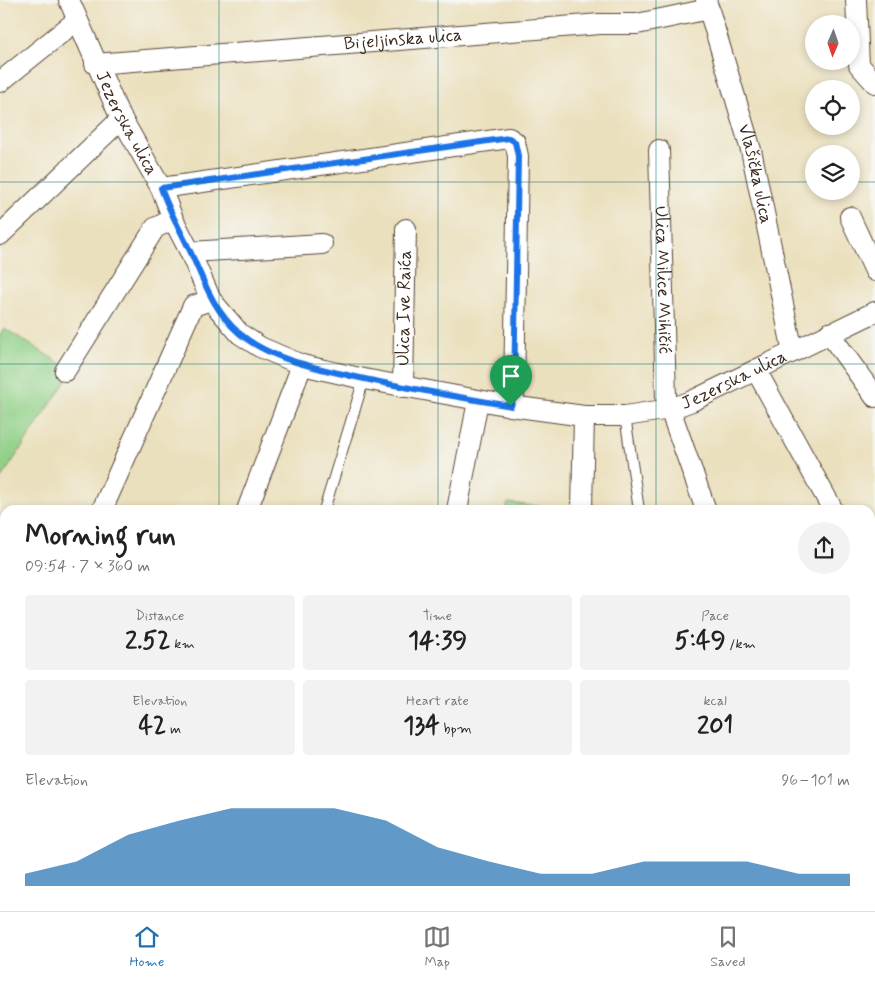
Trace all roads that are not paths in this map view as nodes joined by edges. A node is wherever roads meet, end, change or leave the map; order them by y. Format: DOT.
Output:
graph roads {
  1 [pos="69,0"];
  2 [pos="856,0"];
  3 [pos="708,4"];
  4 [pos="76,21"];
  5 [pos="95,64"];
  6 [pos="0,82"];
  7 [pos="875,83"];
  8 [pos="121,119"];
  9 [pos="659,150"];
  10 [pos="161,188"];
  11 [pos="850,217"];
  12 [pos="173,219"];
  13 [pos="406,229"];
  14 [pos="0,235"];
  15 [pos="322,244"];
  16 [pos="190,252"];
  17 [pos="875,271"];
  18 [pos="211,300"];
  19 [pos="873,317"];
  20 [pos="829,333"];
  21 [pos="793,352"];
  22 [pos="302,365"];
  23 [pos="756,370"];
  24 [pos="65,372"];
  25 [pos="364,379"];
  26 [pos="403,387"];
  27 [pos="875,397"];
  28 [pos="478,401"];
  29 [pos="511,406"];
  30 [pos="670,409"];
  31 [pos="584,416"];
  32 [pos="625,416"];
  33 [pos="104,505"];
  34 [pos="249,505"];
  35 [pos="326,505"];
  36 [pos="458,505"];
  37 [pos="582,505"];
  38 [pos="638,505"];
  39 [pos="704,505"];
  40 [pos="830,505"];
  1 -- 4 [label="street, Jezerska ulica"];
  2 -- 7 [label="street"];
  3 -- 5 [label="street, Bijeljinska ulica"];
  3 -- 21 [label="street, Vlašička ulica"];
  4 -- 5 [label="street, Jezerska ulica"];
  4 -- 6 [label="street"];
  5 -- 8 [label="street, Jezerska ulica"];
  8 -- 10 [label="street, Jezerska ulica"];
  8 -- 14 [label="street"];
  9 -- 30 [label="street, Ulica Milice Mihičić"];
  10 -- 12 [label="street, Jezerska ulica"];
  10 -- 29 [label="street"];
  11 -- 17 [label="street"];
  12 -- 16 [label="street, Jezerska ulica"];
  12 -- 24 [label="street"];
  13 -- 26 [label="street, Ulica Ive Raića"];
  15 -- 16 [label="street"];
  16 -- 18 [label="street, Jezerska ulica"];
  18 -- 22 [label="street, Jezerska ulica"];
  18 -- 33 [label="street"];
  19 -- 20 [label="street, Jezerska ulica"];
  20 -- 21 [label="street, Jezerska ulica"];
  20 -- 27 [label="street"];
  21 -- 23 [label="street, Jezerska ulica"];
  22 -- 25 [label="street, Jezerska ulica"];
  22 -- 34 [label="street"];
  23 -- 30 [label="street, Jezerska ulica"];
  23 -- 40 [label="street"];
  25 -- 26 [label="street, Jezerska ulica"];
  25 -- 35 [label="lane"];
  26 -- 28 [label="street, Jezerska ulica"];
  28 -- 29 [label="street, Jezerska ulica"];
  28 -- 36 [label="street"];
  29 -- 31 [label="street, Jezerska ulica"];
  30 -- 32 [label="street, Jezerska ulica"];
  30 -- 39 [label="street, Ulica Milice Mihičić"];
  31 -- 32 [label="street, Jezerska ulica"];
  31 -- 37 [label="street"];
  32 -- 38 [label="lane"];
}
